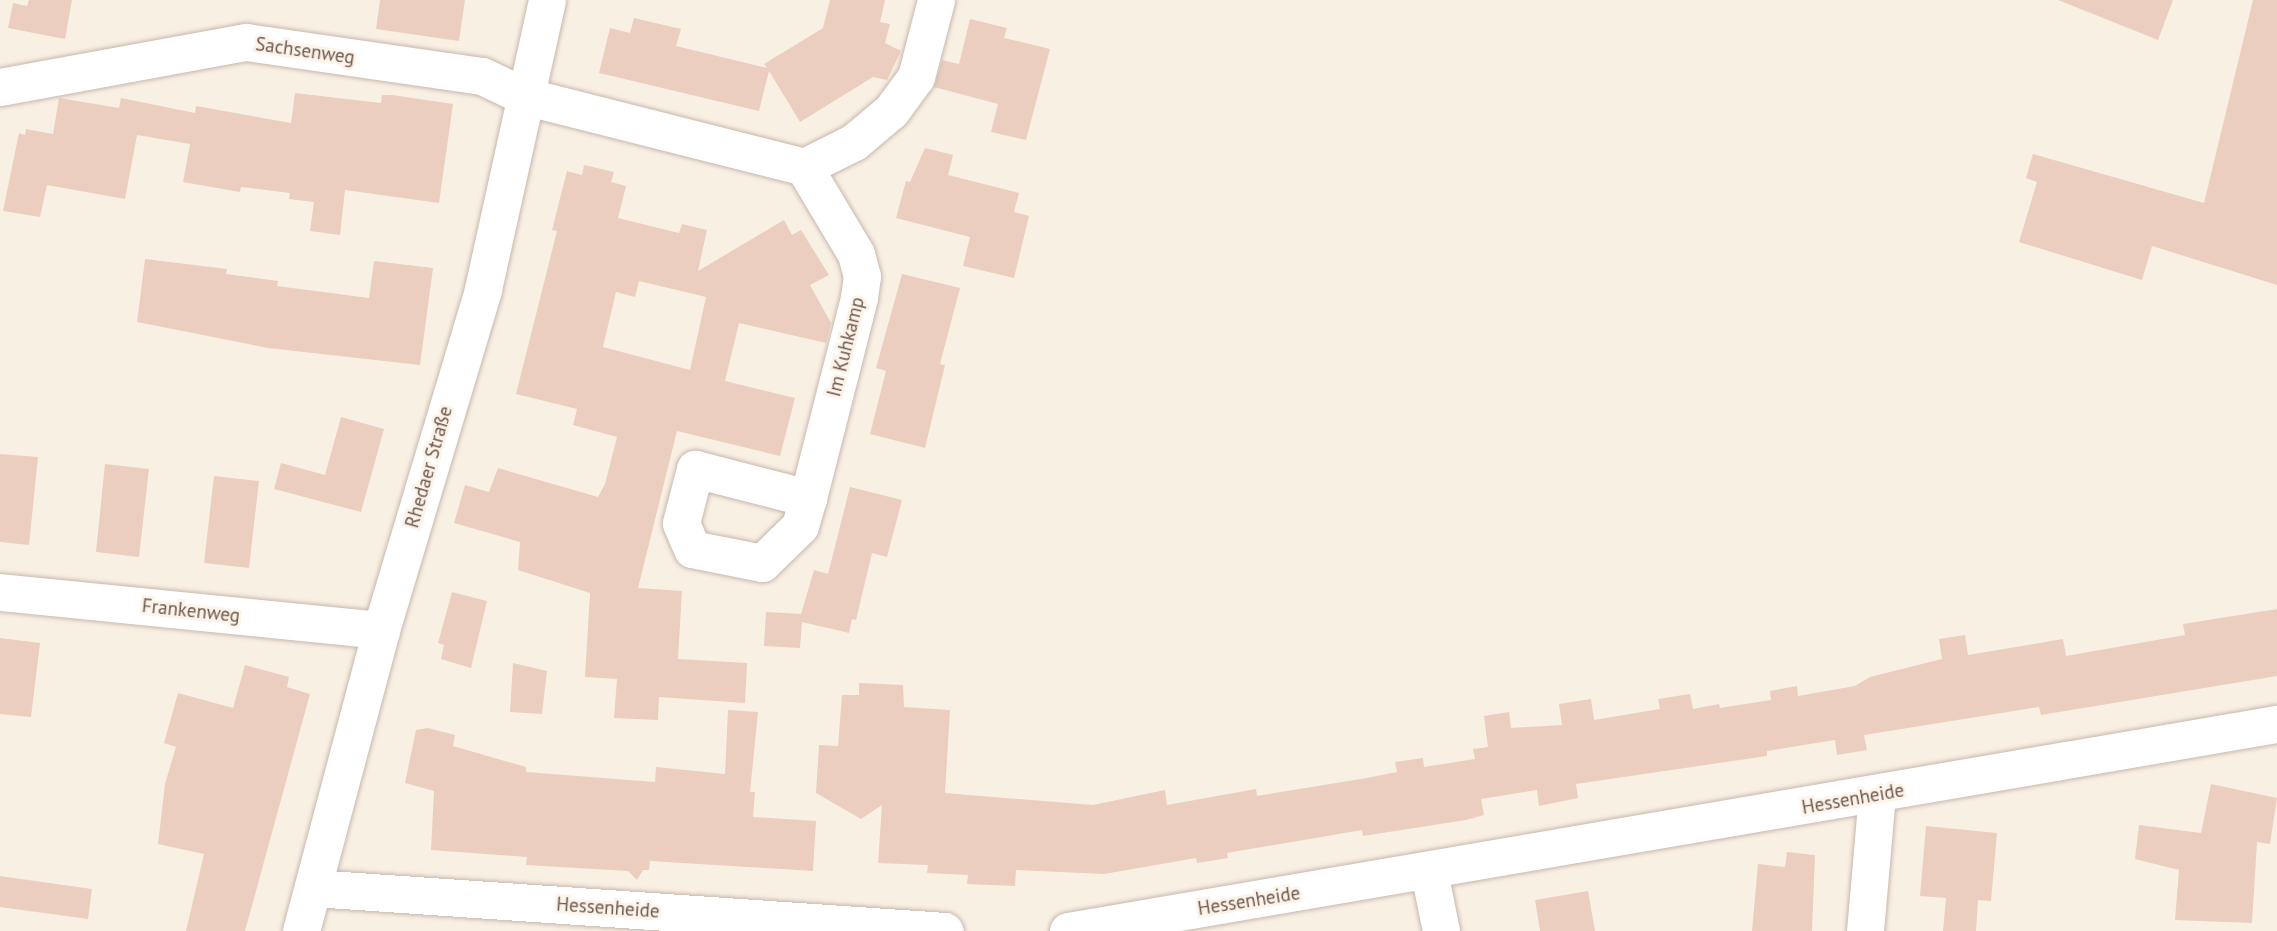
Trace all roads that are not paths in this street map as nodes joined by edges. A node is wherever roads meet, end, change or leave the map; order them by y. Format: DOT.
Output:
graph roads {
  1 [pos="547,0"];
  2 [pos="936,0"];
  3 [pos="1,88"];
  4 [pos="524,96"];
  5 [pos="804,166"];
  6 [pos="808,498"];
  7 [pos="0,592"];
  8 [pos="382,630"];
  9 [pos="2277,724"];
  10 [pos="1877,794"];
  11 [pos="1429,872"];
  12 [pos="313,888"];
  13 [pos="648,921"];
  14 [pos="301,931"];
  15 [pos="945,931"];
  16 [pos="1068,931"];
  17 [pos="1441,931"];
  18 [pos="1865,931"];
  1 -- 4 [label="street, Rhedaer Straße"];
  2 -- 5 [label="street"];
  3 -- 4 [label="street, Sachsenweg"];
  4 -- 5 [label="street"];
  4 -- 8 [label="street, Rhedaer Straße"];
  5 -- 6 [label="street, Im Kuhkamp"];
  7 -- 8 [label="street, Frankenweg"];
  8 -- 12 [label="street, Rhedaer Straße"];
  9 -- 10 [label="street, Hessenheide"];
  10 -- 11 [label="street, Hessenheide"];
  10 -- 18 [label="street"];
  11 -- 16 [label="street, Hessenheide"];
  11 -- 17 [label="street"];
  12 -- 13 [label="street, Hessenheide"];
  12 -- 14 [label="street, Rhedaer Straße"];
  13 -- 15 [label="street, Hessenheide"];
}
